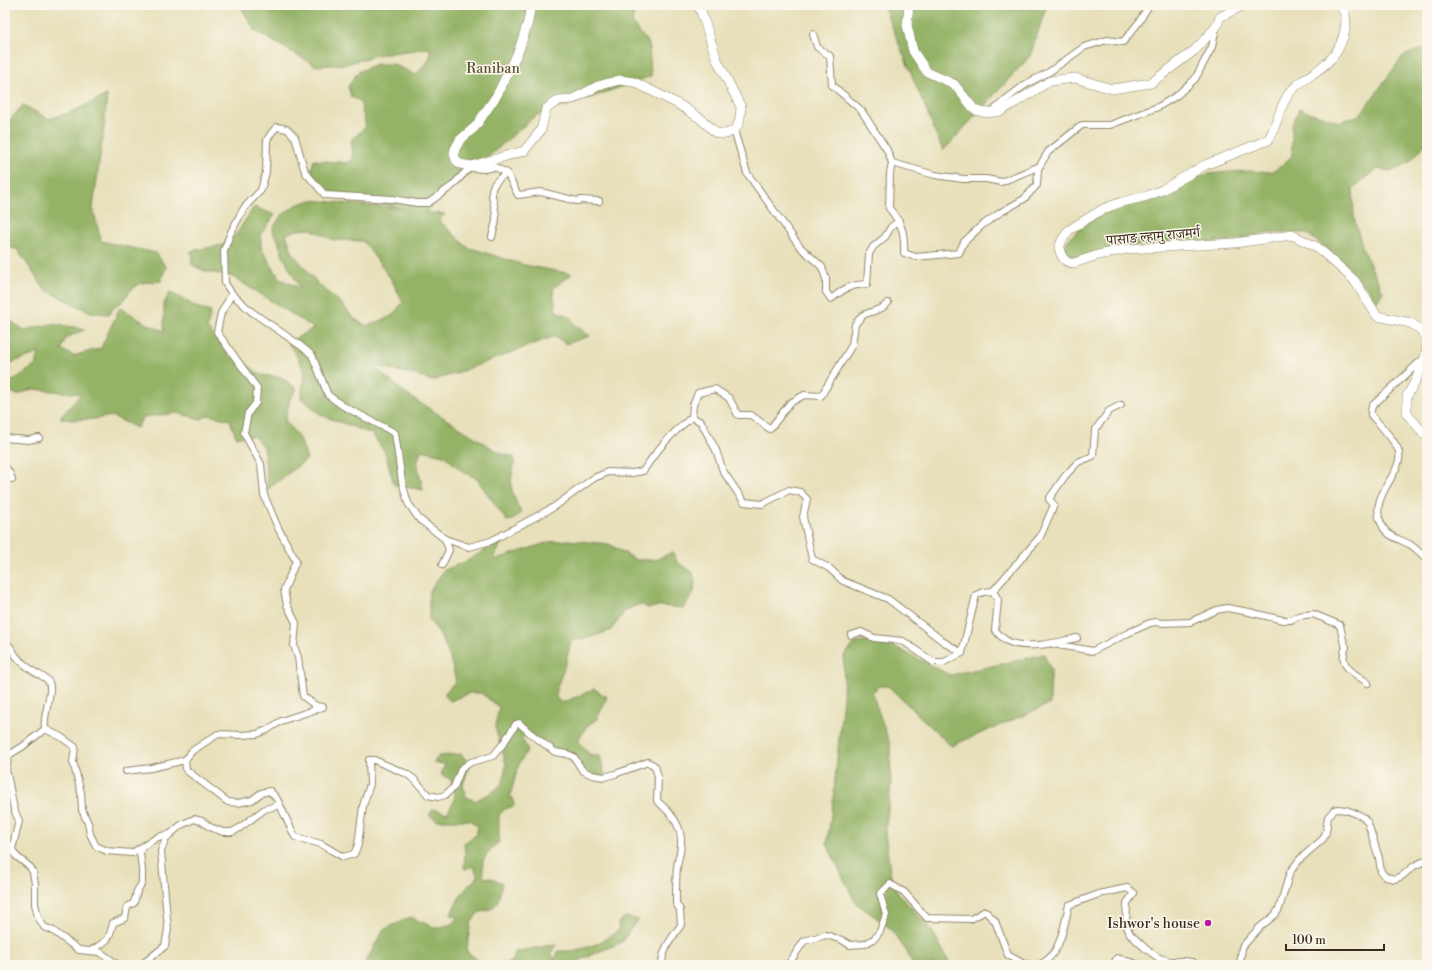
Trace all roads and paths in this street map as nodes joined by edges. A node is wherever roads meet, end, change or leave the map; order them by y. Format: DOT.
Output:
graph roads {
  1 [pos="530,5"];
  2 [pos="697,5"];
  3 [pos="909,5"];
  4 [pos="1149,5"];
  5 [pos="1244,5"];
  6 [pos="1340,5"];
  7 [pos="1216,26"];
  8 [pos="813,34"];
  9 [pos="993,111"];
  10 [pos="734,130"];
  11 [pos="892,163"];
  12 [pos="1040,166"];
  13 [pos="470,167"];
  14 [pos="507,173"];
  15 [pos="599,201"];
  16 [pos="899,221"];
  17 [pos="492,237"];
  18 [pos="232,294"];
  19 [pos="888,303"];
  20 [pos="1427,344"];
  21 [pos="1426,355"];
  22 [pos="1121,405"];
  23 [pos="692,417"];
  24 [pos="1427,437"];
  25 [pos="5,438"];
  26 [pos="39,438"];
  27 [pos="5,466"];
  28 [pos="5,477"];
  29 [pos="445,539"];
  30 [pos="1427,560"];
  31 [pos="442,565"];
  32 [pos="993,591"];
  33 [pos="851,635"];
  34 [pos="1077,638"];
  35 [pos="1047,643"];
  36 [pos="5,645"];
  37 [pos="962,653"];
  38 [pos="1368,683"];
  39 [pos="46,729"];
  40 [pos="185,760"];
  41 [pos="126,771"];
  42 [pos="280,805"];
  43 [pos="170,834"];
  44 [pos="142,847"];
  45 [pos="1427,860"];
  46 [pos="92,950"];
  47 [pos="1178,963"];
  48 [pos="118,965"];
  49 [pos="141,965"];
  50 [pos="662,965"];
  51 [pos="788,965"];
  52 [pos="1032,965"];
  53 [pos="1038,965"];
  54 [pos="1113,965"];
  55 [pos="1140,965"];
  56 [pos="1198,965"];
  57 [pos="1240,965"];
  1 -- 13 [label="main road"];
  2 -- 10 [label="main road"];
  3 -- 9 [label="main road"];
  4 -- 9 [label="street"];
  5 -- 7 [label="main road"];
  6 -- 20 [label="main road, पासाङ ल्हामु राजमर्ग"];
  7 -- 9 [label="main road"];
  7 -- 12 [label="street"];
  8 -- 11 [label="street"];
  10 -- 13 [label="main road"];
  10 -- 16 [label="street"];
  11 -- 12 [label="street"];
  11 -- 16 [label="street"];
  12 -- 16 [label="street"];
  13 -- 14 [label="street"];
  13 -- 18 [label="street"];
  14 -- 15 [label="street"];
  14 -- 17 [label="street"];
  18 -- 29 [label="street"];
  18 -- 40 [label="street"];
  19 -- 23 [label="street"];
  20 -- 21 [label="main road, पासाङ ल्हामु राजमर्ग"];
  21 -- 24 [label="main road, पासाङ ल्हामु राजमर्ग"];
  21 -- 30 [label="street"];
  22 -- 32 [label="street"];
  23 -- 29 [label="street"];
  23 -- 37 [label="street"];
  25 -- 26 [label="street"];
  27 -- 28 [label="street"];
  29 -- 31 [label="street"];
  32 -- 35 [label="street"];
  32 -- 37 [label="street"];
  33 -- 37 [label="street"];
  34 -- 35 [label="street"];
  35 -- 38 [label="street"];
  36 -- 39 [label="street"];
  39 -- 44 [label="street"];
  39 -- 48 [label="street"];
  40 -- 41 [label="street"];
  40 -- 42 [label="street"];
  42 -- 43 [label="street"];
  42 -- 50 [label="street"];
  43 -- 44 [label="street"];
  43 -- 49 [label="street"];
  44 -- 46 [label="street"];
  45 -- 57 [label="street"];
  47 -- 53 [label="street"];
  47 -- 56 [label="street"];
  51 -- 52 [label="street"];
  54 -- 55 [label="street"];
}
